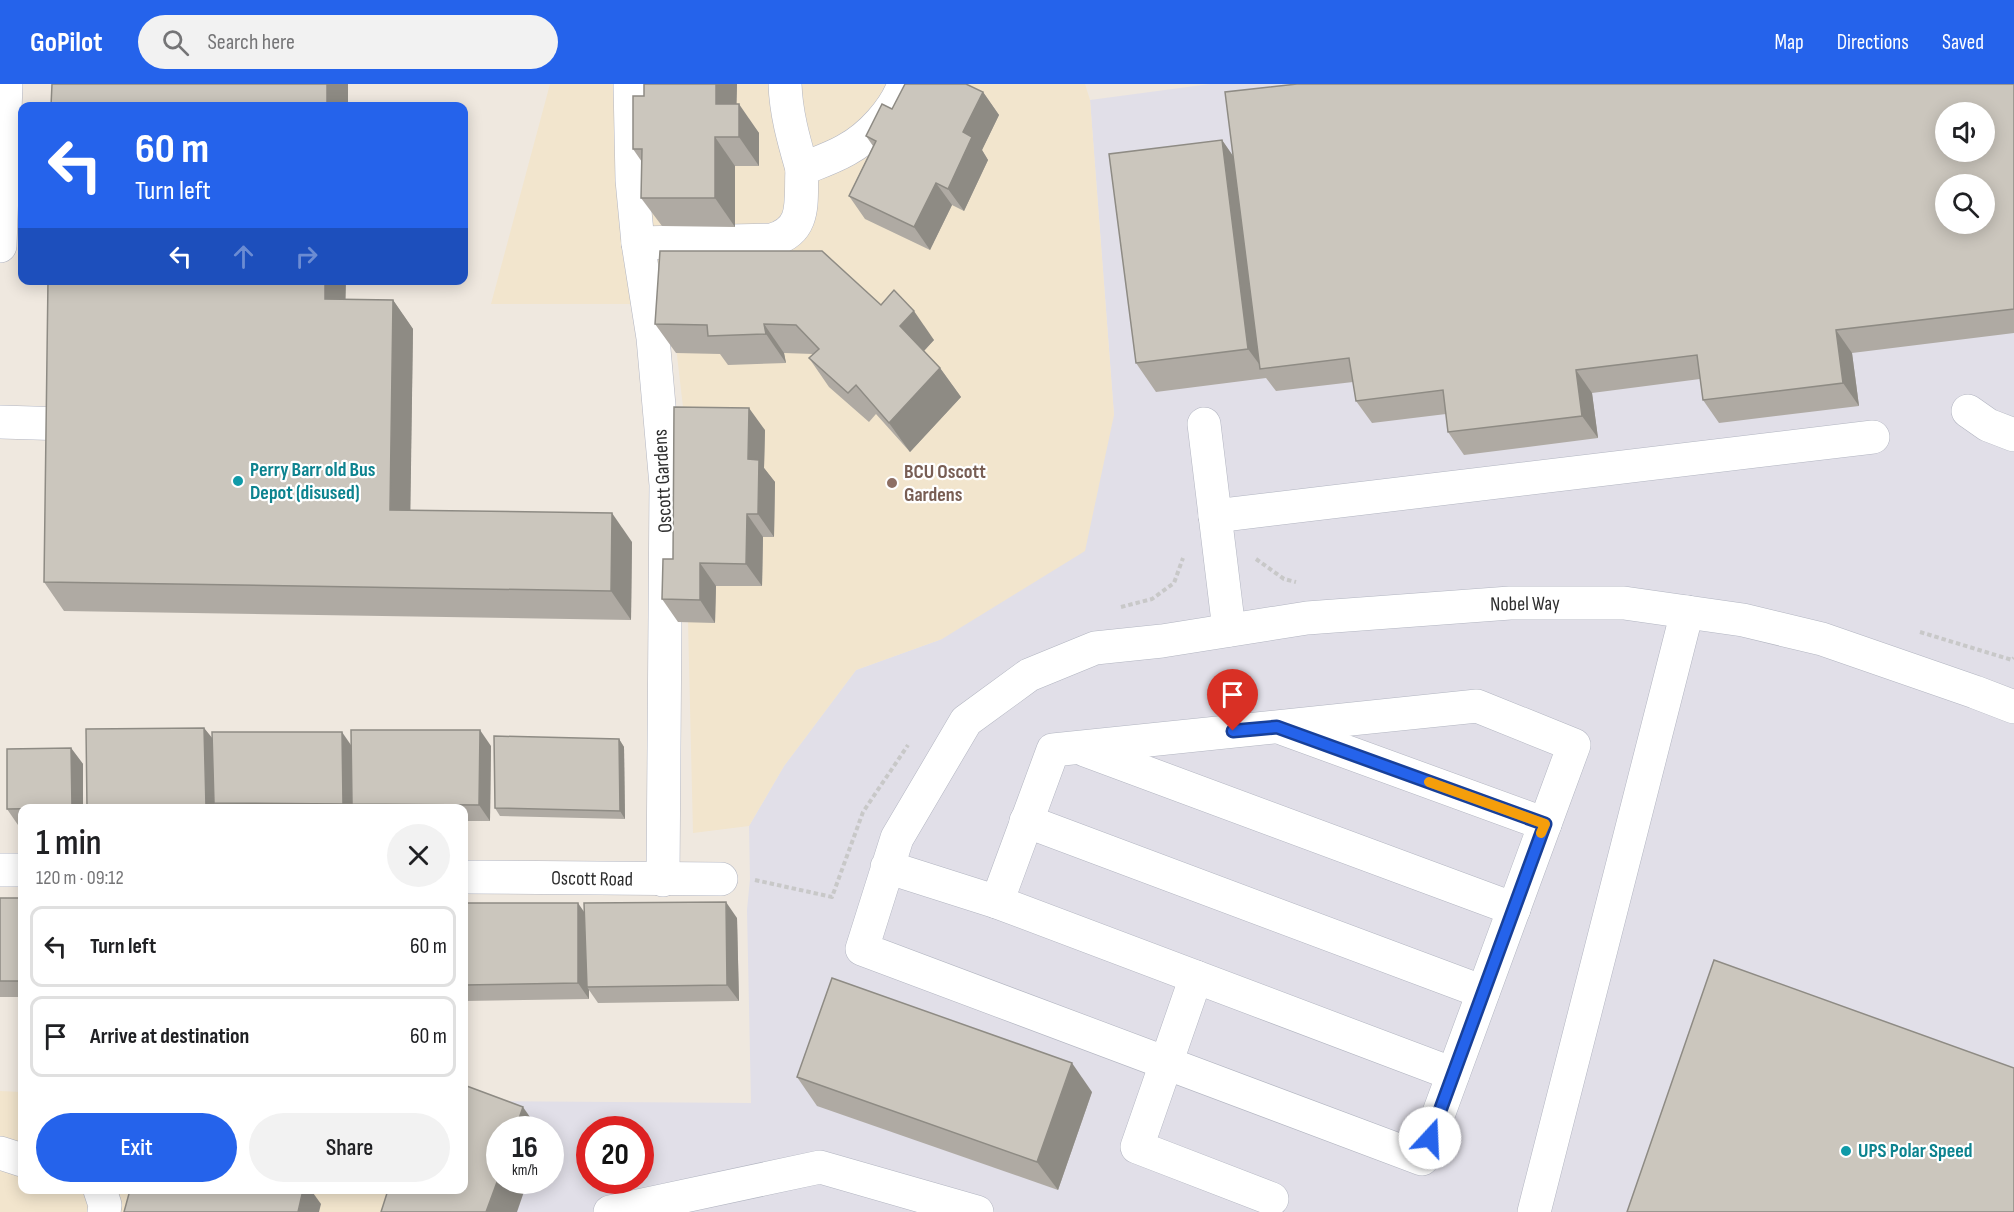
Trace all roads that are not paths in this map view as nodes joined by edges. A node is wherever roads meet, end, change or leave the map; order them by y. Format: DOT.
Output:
graph roads {
  1 [pos="6,84"];
  2 [pos="630,84"];
  3 [pos="785,84"];
  4 [pos="904,84"];
  5 [pos="802,169"];
  6 [pos="638,243"];
  7 [pos="0,246"];
  8 [pos="1968,411"];
  9 [pos="0,422"];
  10 [pos="67,424"];
  11 [pos="1204,424"];
  12 [pos="2014,435"];
  13 [pos="1873,437"];
  14 [pos="1215,516"];
  15 [pos="1687,612"];
  16 [pos="1229,630"];
  17 [pos="2014,707"];
  18 [pos="1277,727"];
  19 [pos="1077,747"];
  20 [pos="1026,821"];
  21 [pos="1545,824"];
  22 [pos="887,867"];
  23 [pos="0,870"];
  24 [pos="18,870"];
  25 [pos="468,877"];
  26 [pos="721,879"];
  27 [pos="663,880"];
  28 [pos="997,902"];
  29 [pos="1514,909"];
  30 [pos="1196,977"];
  31 [pos="1483,992"];
  32 [pos="1166,1063"];
  33 [pos="1453,1074"];
  34 [pos="0,1153"];
  35 [pos="18,1159"];
  36 [pos="101,1194"];
  37 [pos="1272,1199"];
  38 [pos="104,1212"];
  39 [pos="610,1212"];
  40 [pos="977,1212"];
  41 [pos="1534,1212"];
  1 -- 7 [label="street"];
  2 -- 6 [label="street, Oscott Gardens"];
  3 -- 5 [label="street"];
  4 -- 5 [label="street"];
  5 -- 6 [label="street"];
  6 -- 27 [label="street, Oscott Gardens"];
  8 -- 12 [label="street"];
  9 -- 10 [label="street"];
  11 -- 14 [label="street"];
  13 -- 14 [label="street"];
  14 -- 16 [label="street"];
  15 -- 16 [label="street, Nobel Way"];
  15 -- 17 [label="street, Nobel Way"];
  15 -- 41 [label="street"];
  16 -- 22 [label="street, Nobel Way"];
  18 -- 19 [label="street"];
  18 -- 21 [label="street"];
  18 -- 21 [label="street"];
  19 -- 20 [label="street"];
  19 -- 29 [label="street"];
  20 -- 28 [label="street"];
  20 -- 31 [label="street"];
  21 -- 29 [label="street"];
  22 -- 28 [label="street"];
  22 -- 32 [label="street, Nobel Way"];
  23 -- 24 [label="street"];
  25 -- 27 [label="street, Oscott Road"];
  26 -- 27 [label="street, Oscott Road"];
  28 -- 30 [label="street"];
  29 -- 31 [label="street"];
  30 -- 32 [label="street"];
  30 -- 33 [label="street"];
  31 -- 33 [label="street"];
  32 -- 33 [label="street"];
  32 -- 37 [label="street"];
  34 -- 35 [label="street"];
  36 -- 38 [label="street"];
  39 -- 40 [label="street"];
}
